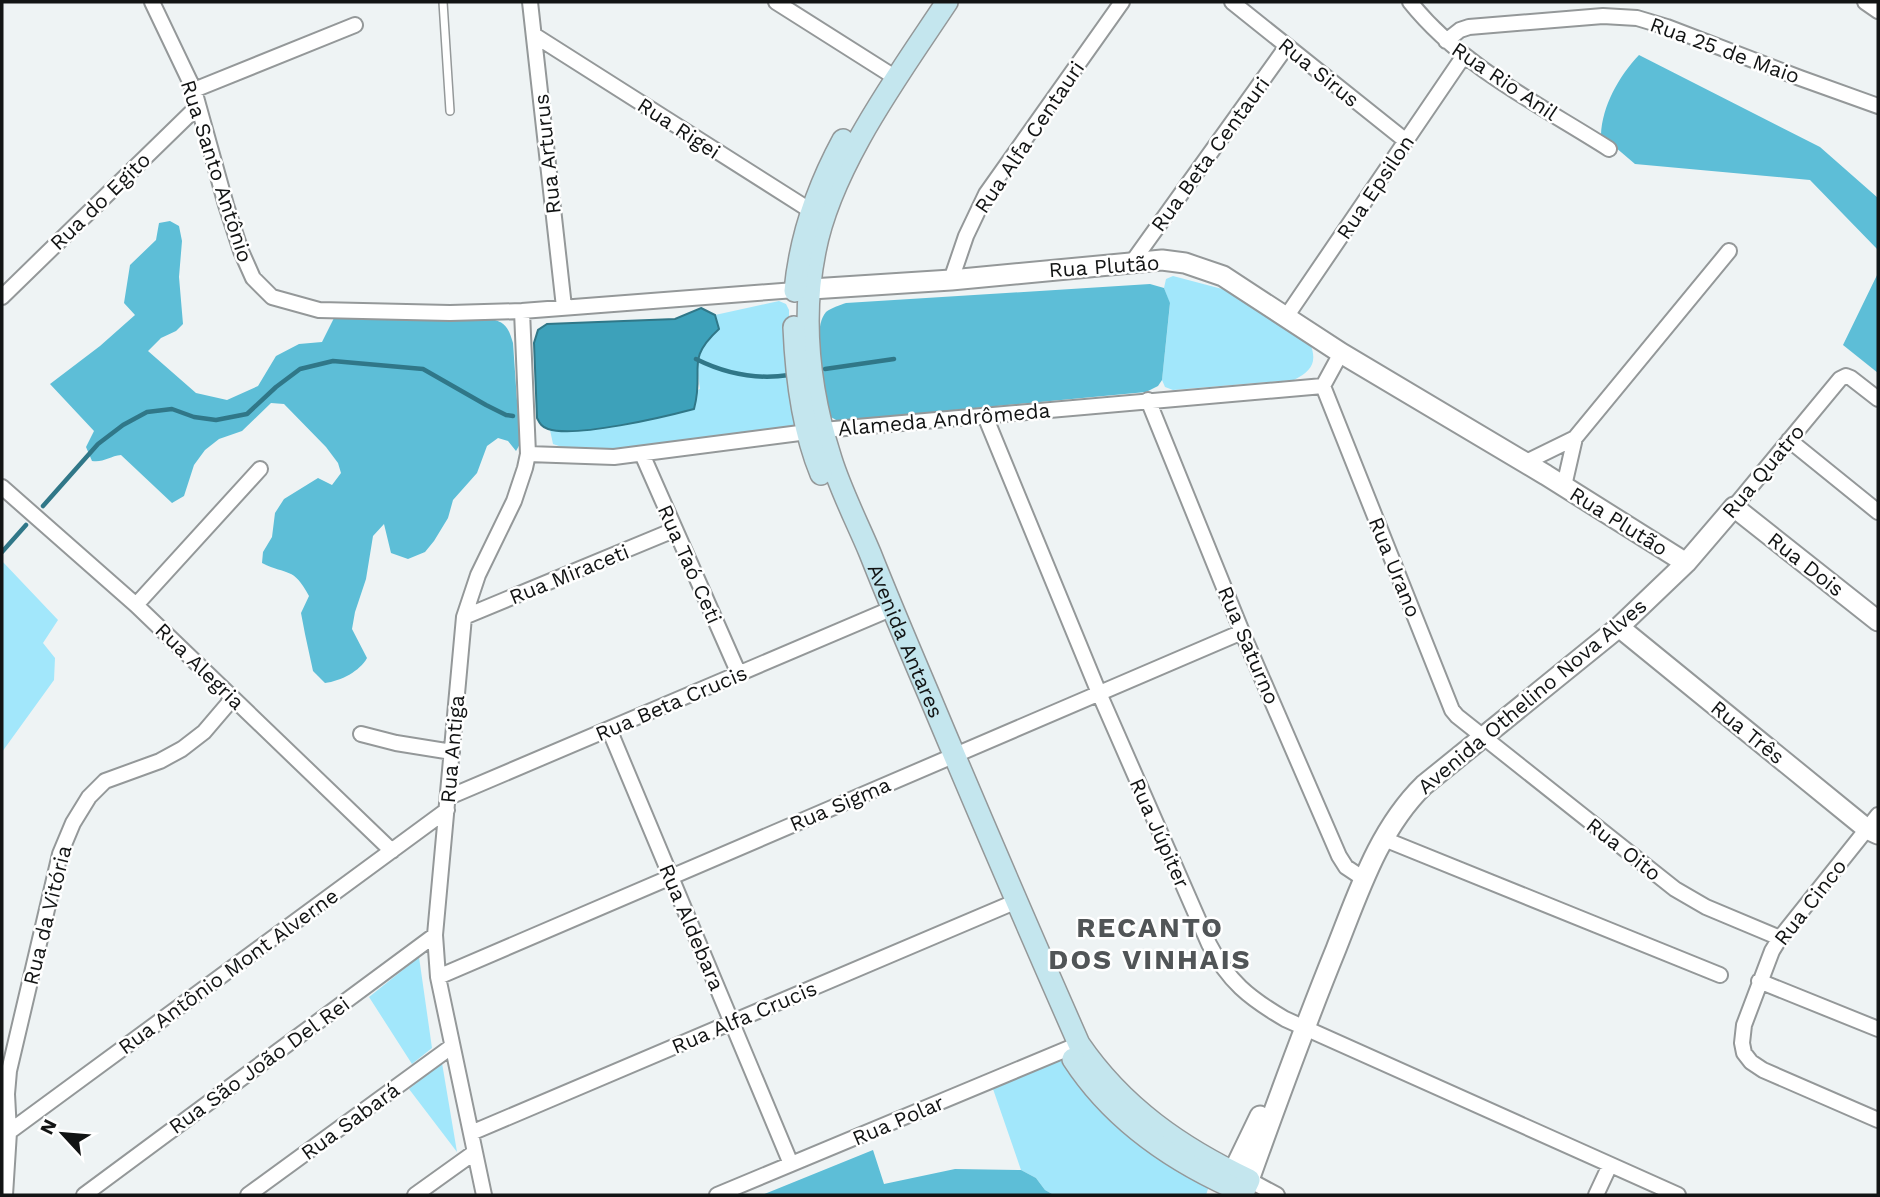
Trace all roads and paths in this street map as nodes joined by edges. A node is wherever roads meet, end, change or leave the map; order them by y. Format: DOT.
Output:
graph roads {
  1 [pos="152,2"];
  2 [pos="443,2"];
  3 [pos="530,2"];
  4 [pos="776,2"];
  5 [pos="930,2"];
  6 [pos="947,2"];
  7 [pos="1122,2"];
  8 [pos="1232,2"];
  9 [pos="1410,2"];
  10 [pos="1865,2"];
  11 [pos="1878,11"];
  12 [pos="355,25"];
  13 [pos="534,35"];
  14 [pos="1446,41"];
  15 [pos="1287,46"];
  16 [pos="1463,57"];
  17 [pos="890,75"];
  18 [pos="194,90"];
  19 [pos="198,106"];
  20 [pos="1878,106"];
  21 [pos="450,111"];
  22 [pos="1406,141"];
  23 [pos="1609,149"];
  24 [pos="818,215"];
  25 [pos="1729,251"];
  26 [pos="1133,261"];
  27 [pos="951,280"];
  28 [pos="802,289"];
  29 [pos="2,297"];
  30 [pos="564,307"];
  31 [pos="522,311"];
  32 [pos="1286,317"];
  33 [pos="1341,353"];
  34 [pos="1323,386"];
  35 [pos="1878,399"];
  36 [pos="1148,400"];
  37 [pos="985,416"];
  38 [pos="816,431"];
  39 [pos="1575,438"];
  40 [pos="1789,440"];
  41 [pos="528,453"];
  42 [pos="642,454"];
  43 [pos="1525,462"];
  44 [pos="260,469"];
  45 [pos="1564,485"];
  46 [pos="2,487"];
  47 [pos="1734,507"];
  48 [pos="1878,512"];
  49 [pos="674,530"];
  50 [pos="1686,563"];
  51 [pos="136,606"];
  52 [pos="886,611"];
  53 [pos="464,617"];
  54 [pos="1878,621"];
  55 [pos="1619,626"];
  56 [pos="1242,632"];
  57 [pos="738,674"];
  58 [pos="1099,693"];
  59 [pos="233,698"];
  60 [pos="609,729"];
  61 [pos="361,734"];
  62 [pos="1482,737"];
  63 [pos="452,752"];
  64 [pos="948,758"];
  65 [pos="448,803"];
  66 [pos="1875,826"];
  67 [pos="1384,839"];
  68 [pos="392,851"];
  69 [pos="671,877"];
  70 [pos="1364,879"];
  71 [pos="1010,904"];
  72 [pos="435,935"];
  73 [pos="1780,938"];
  74 [pos="1720,975"];
  75 [pos="438,977"];
  76 [pos="1759,981"];
  77 [pos="731,1022"];
  78 [pos="1304,1027"];
  79 [pos="1878,1029"];
  80 [pos="451,1047"];
  81 [pos="1073,1047"];
  82 [pos="1878,1120"];
  83 [pos="5,1133"];
  84 [pos="471,1133"];
  85 [pos="475,1152"];
  86 [pos="791,1164"];
  87 [pos="1610,1165"];
  88 [pos="1238,1188"];
  89 [pos="5,1195"];
  90 [pos="84,1195"];
  91 [pos="248,1195"];
  92 [pos="415,1195"];
  93 [pos="484,1195"];
  94 [pos="717,1195"];
  95 [pos="1277,1195"];
  96 [pos="1597,1195"];
  97 [pos="1678,1195"];
  1 -- 18 [label="street, Rua Santo Antônio"];
  2 -- 21 [label="lane"];
  3 -- 13 [label="street, Rua Arturus"];
  4 -- 17 [label="street"];
  5 -- 17 [label="main road, Avenida Antares"];
  6 -- 17 [label="main road, Avenida Antares"];
  7 -- 27 [label="street, Rua Alfa Centauri"];
  8 -- 15 [label="street, Rua Sirus"];
  9 -- 14 [label="street, Rua Rio Anil"];
  10 -- 11 [label="street"];
  12 -- 18 [label="street"];
  13 -- 24 [label="street, Rua Rigei"];
  13 -- 30 [label="street, Rua Arturus"];
  14 -- 16 [label="street, Rua Rio Anil"];
  14 -- 20 [label="street, Rua 25 de Maio"];
  15 -- 22 [label="street, Rua Sirus"];
  15 -- 26 [label="street, Rua Beta Centauri"];
  16 -- 22 [label="street, Rua Epsilon"];
  16 -- 23 [label="street, Rua Rio Anil"];
  17 -- 24 [label="main road, Avenida Antares"];
  18 -- 19 [label="street, Rua Santo Antônio"];
  19 -- 29 [label="street, Rua do Egito"];
  19 -- 31 [label="street, Rua Santo Antônio"];
  22 -- 32 [label="street, Rua Epsilon"];
  24 -- 28 [label="main road, Avenida Antares"];
  25 -- 39 [label="street"];
  26 -- 27 [label="street, Rua Plutão"];
  26 -- 32 [label="street, Rua Plutão"];
  27 -- 28 [label="street, Rua Plutão"];
  28 -- 30 [label="street, Rua Plutão"];
  28 -- 38 [label="main road, Avenida Antares"];
  30 -- 31 [label="street, Rua Plutão"];
  31 -- 41 [label="street, Rua Antiga"];
  32 -- 33 [label="street, Rua Plutão"];
  33 -- 34 [label="street"];
  33 -- 43 [label="street, Rua Plutão"];
  34 -- 36 [label="street, Alameda Andrômeda"];
  34 -- 62 [label="street, Rua Urano"];
  35 -- 40 [label="street, Rua Quatro"];
  36 -- 37 [label="street, Alameda Andrômeda"];
  36 -- 56 [label="street, Rua Saturno"];
  37 -- 38 [label="street, Alameda Andrômeda"];
  37 -- 58 [label="street, Rua Júpiter"];
  38 -- 42 [label="street, Alameda Andrômeda"];
  38 -- 52 [label="main road, Avenida Antares"];
  39 -- 43 [label="street"];
  39 -- 45 [label="street"];
  40 -- 47 [label="street, Rua Quatro"];
  40 -- 48 [label="street"];
  41 -- 42 [label="street, Alameda Andrômeda"];
  41 -- 53 [label="street, Rua Antiga"];
  42 -- 49 [label="street, Rua Taó Ceti"];
  43 -- 45 [label="street, Rua Plutão"];
  44 -- 51 [label="street"];
  45 -- 50 [label="street, Rua Plutão"];
  46 -- 51 [label="street, Rua Alegria"];
  47 -- 50 [label="street, Rua Quatro"];
  47 -- 54 [label="street, Rua Dois"];
  49 -- 53 [label="street, Rua Miraceti"];
  49 -- 57 [label="street, Rua Taó Ceti"];
  50 -- 55 [label="street, Avenida Othelino Nova Alves"];
  51 -- 59 [label="street, Rua Alegria"];
  52 -- 57 [label="street, Rua Beta Crucis"];
  52 -- 64 [label="main road, Avenida Antares"];
  53 -- 63 [label="street, Rua Antiga"];
  55 -- 62 [label="street, Avenida Othelino Nova Alves"];
  55 -- 66 [label="street, Rua Três"];
  56 -- 58 [label="street, Rua Sigma"];
  56 -- 70 [label="street, Rua Saturno"];
  57 -- 60 [label="street, Rua Beta Crucis"];
  58 -- 64 [label="street, Rua Sigma"];
  58 -- 78 [label="street, Rua Júpiter"];
  59 -- 68 [label="street, Rua Alegria"];
  59 -- 83 [label="street, Rua da Vitória"];
  60 -- 65 [label="street, Rua Beta Crucis"];
  60 -- 69 [label="street, Rua Aldebara"];
  61 -- 63 [label="street"];
  62 -- 67 [label="street, Avenida Othelino Nova Alves"];
  62 -- 73 [label="street, Rua Oito"];
  63 -- 65 [label="street, Rua Antiga"];
  64 -- 69 [label="street, Rua Sigma"];
  64 -- 71 [label="main road, Avenida Antares"];
  65 -- 68 [label="street, Rua Antônio Mont Alverne"];
  65 -- 72 [label="street, Rua Antiga"];
  66 -- 73 [label="street, Rua Cinco"];
  67 -- 70 [label="street, Avenida Othelino Nova Alves"];
  67 -- 74 [label="street"];
  68 -- 83 [label="street, Rua Antônio Mont Alverne"];
  69 -- 75 [label="street, Rua Sigma"];
  69 -- 77 [label="street, Rua Aldebara"];
  70 -- 78 [label="street, Avenida Othelino Nova Alves"];
  71 -- 77 [label="street, Rua Alfa Crucis"];
  71 -- 81 [label="main road, Avenida Antares"];
  72 -- 75 [label="street, Rua Antiga"];
  72 -- 90 [label="street, Rua São João Del Rei"];
  73 -- 76 [label="street, Rua Cinco"];
  75 -- 80 [label="street, Rua Antiga"];
  76 -- 79 [label="street"];
  76 -- 82 [label="street, Rua Cinco"];
  77 -- 84 [label="street, Rua Alfa Crucis"];
  77 -- 86 [label="street, Rua Aldebara"];
  78 -- 87 [label="street, Rua Júpiter"];
  78 -- 88 [label="street, Avenida Othelino Nova Alves"];
  80 -- 84 [label="street, Rua Antiga"];
  80 -- 91 [label="street, Rua Sabará"];
  81 -- 86 [label="street, Rua Polar"];
  81 -- 88 [label="main road, Avenida Antares"];
  83 -- 89 [label="street, Rua da Vitória"];
  84 -- 85 [label="street, Rua Antiga"];
  85 -- 92 [label="street"];
  85 -- 93 [label="street, Rua Antiga"];
  86 -- 94 [label="street, Rua Polar"];
  87 -- 96 [label="street"];
  87 -- 97 [label="street, Rua Júpiter"];
  88 -- 95 [label="street, Avenida Antares"];
}
